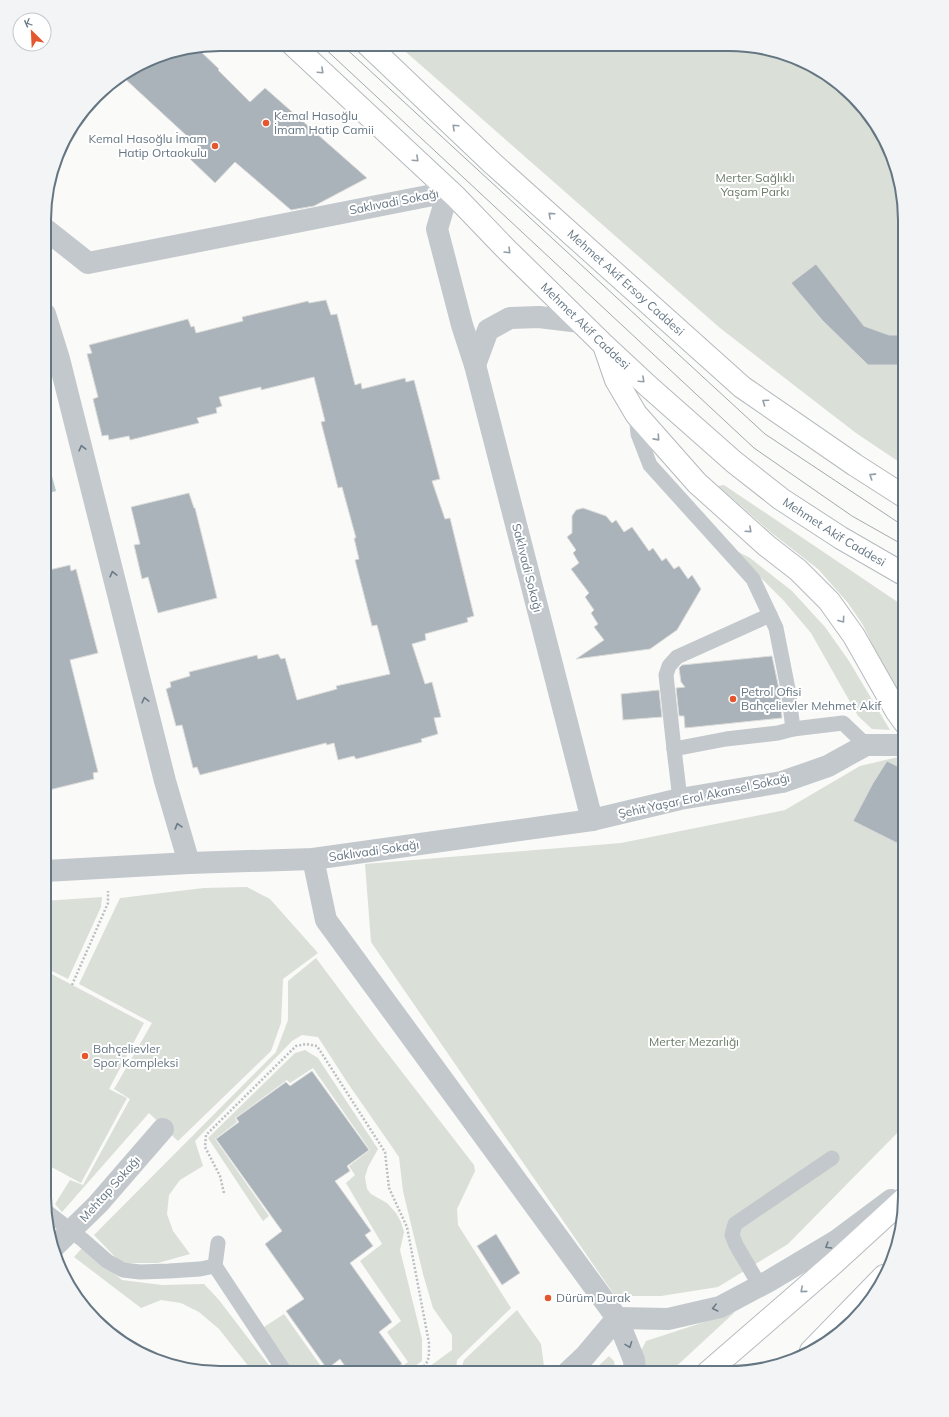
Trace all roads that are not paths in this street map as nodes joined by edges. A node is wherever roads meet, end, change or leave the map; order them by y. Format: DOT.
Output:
graph roads {
  1 [pos="300,51"];
  2 [pos="374,51"];
  3 [pos="51,233"];
  4 [pos="580,322"];
  5 [pos="604,345"];
  6 [pos="52,361"];
  7 [pos="475,365"];
  8 [pos="636,414"];
  9 [pos="898,493"];
  10 [pos="898,571"];
  11 [pos="770,615"];
  12 [pos="898,713"];
  13 [pos="793,729"];
  14 [pos="866,745"];
  15 [pos="898,745"];
  16 [pos="674,749"];
  17 [pos="680,798"];
  18 [pos="592,820"];
  19 [pos="314,859"];
  20 [pos="189,863"];
  21 [pos="51,871"];
  22 [pos="163,1129"];
  23 [pos="832,1158"];
  24 [pos="898,1194"];
  25 [pos="898,1204"];
  26 [pos="52,1216"];
  27 [pos="72,1231"];
  28 [pos="58,1243"];
  29 [pos="218,1243"];
  30 [pos="215,1266"];
  31 [pos="760,1286"];
  32 [pos="868,1292"];
  33 [pos="617,1318"];
  34 [pos="828,1334"];
  35 [pos="281,1366"];
  36 [pos="574,1366"];
  37 [pos="634,1366"];
  38 [pos="716,1366"];
  1 -- 4 [label="main road, Mehmet Akif Caddesi, one-way"];
  9 -- 2 [label="main road, Mehmet Akif Ersoy Caddesi, one-way"];
  3 -- 7 [label="street, Saklıvadi Sokağı"];
  4 -- 5 [label="main road, Mehmet Akif Caddesi"];
  4 -- 7 [label="street"];
  5 -- 8 [label="main road"];
  5 -- 10 [label="main road, Mehmet Akif Caddesi, one-way"];
  20 -- 6 [label="street, one-way"];
  7 -- 18 [label="street, Saklıvadi Sokağı"];
  8 -- 11 [label="lane"];
  8 -- 12 [label="main road, one-way"];
  11 -- 13 [label="lane"];
  11 -- 16 [label="lane"];
  13 -- 14 [label="lane"];
  13 -- 16 [label="lane"];
  14 -- 15 [label="street, Şehit Yaşar Erol Akansel Sokağı"];
  14 -- 17 [label="street, Şehit Yaşar Erol Akansel Sokağı"];
  16 -- 17 [label="lane"];
  17 -- 18 [label="street, Şehit Yaşar Erol Akansel Sokağı"];
  18 -- 19 [label="street, Saklıvadi Sokağı"];
  19 -- 20 [label="street, Saklıvadi Sokağı"];
  19 -- 33 [label="street"];
  20 -- 21 [label="street, Saklıvadi Sokağı"];
  22 -- 27 [label="street, Mehtap Sokağı"];
  23 -- 31 [label="lane"];
  24 -- 31 [label="street, one-way"];
  25 -- 38 [label="main road, one-way"];
  26 -- 27 [label="lane"];
  27 -- 28 [label="street, Mehtap Sokağı"];
  27 -- 30 [label="lane"];
  29 -- 30 [label="lane"];
  30 -- 35 [label="lane"];
  31 -- 33 [label="street, one-way"];
  32 -- 34 [label="main road"];
  33 -- 36 [label="street"];
  33 -- 37 [label="street, one-way"];
}
